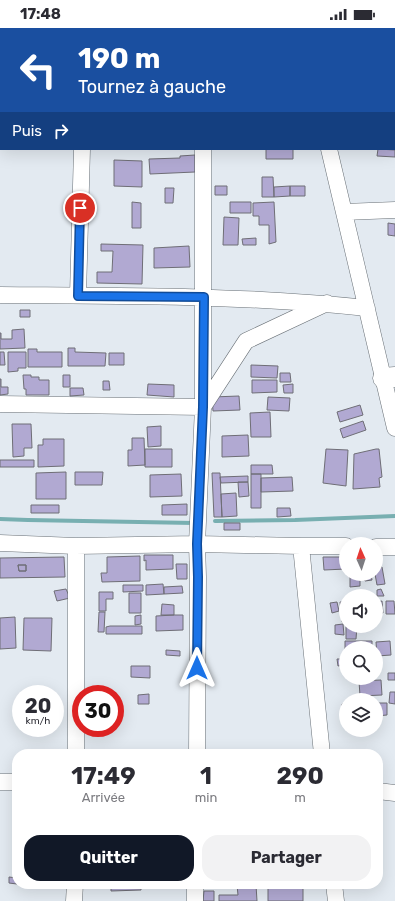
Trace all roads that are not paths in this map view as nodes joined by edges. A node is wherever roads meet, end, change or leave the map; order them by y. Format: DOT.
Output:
graph roads {
  1 [pos="82,150"];
  2 [pos="203,150"];
  3 [pos="329,150"];
  4 [pos="395,210"];
  5 [pos="344,212"];
  6 [pos="0,295"];
  7 [pos="78,296"];
  8 [pos="204,297"];
  9 [pos="327,303"];
  10 [pos="367,308"];
  11 [pos="389,378"];
  12 [pos="0,404"];
  13 [pos="203,407"];
  14 [pos="395,428"];
  15 [pos="0,543"];
  16 [pos="197,544"];
  17 [pos="76,546"];
  18 [pos="301,546"];
  19 [pos="339,546"];
  20 [pos="383,546"];
  21 [pos="395,546"];
  22 [pos="76,749"];
  23 [pos="197,749"];
  24 [pos="321,749"];
  25 [pos="0,782"];
  26 [pos="12,782"];
  27 [pos="383,792"];
  28 [pos="395,793"];
  29 [pos="75,889"];
  30 [pos="195,889"];
  31 [pos="335,889"];
  32 [pos="74,901"];
  33 [pos="195,901"];
  34 [pos="336,901"];
  1 -- 7 [label="street"];
  2 -- 8 [label="street"];
  3 -- 5 [label="street"];
  4 -- 5 [label="street"];
  5 -- 10 [label="street"];
  6 -- 7 [label="street"];
  7 -- 8 [label="street"];
  8 -- 9 [label="street"];
  8 -- 13 [label="street"];
  9 -- 10 [label="street"];
  9 -- 13 [label="street"];
  10 -- 11 [label="street"];
  11 -- 14 [label="street"];
  12 -- 13 [label="street"];
  13 -- 16 [label="street"];
  15 -- 17 [label="street"];
  16 -- 17 [label="street"];
  16 -- 18 [label="street"];
  16 -- 23 [label="street"];
  17 -- 22 [label="street"];
  18 -- 19 [label="street"];
  18 -- 24 [label="street"];
  20 -- 21 [label="street"];
  25 -- 26 [label="street"];
  27 -- 28 [label="street"];
  29 -- 32 [label="street"];
  30 -- 33 [label="street"];
  31 -- 34 [label="street"];
}
